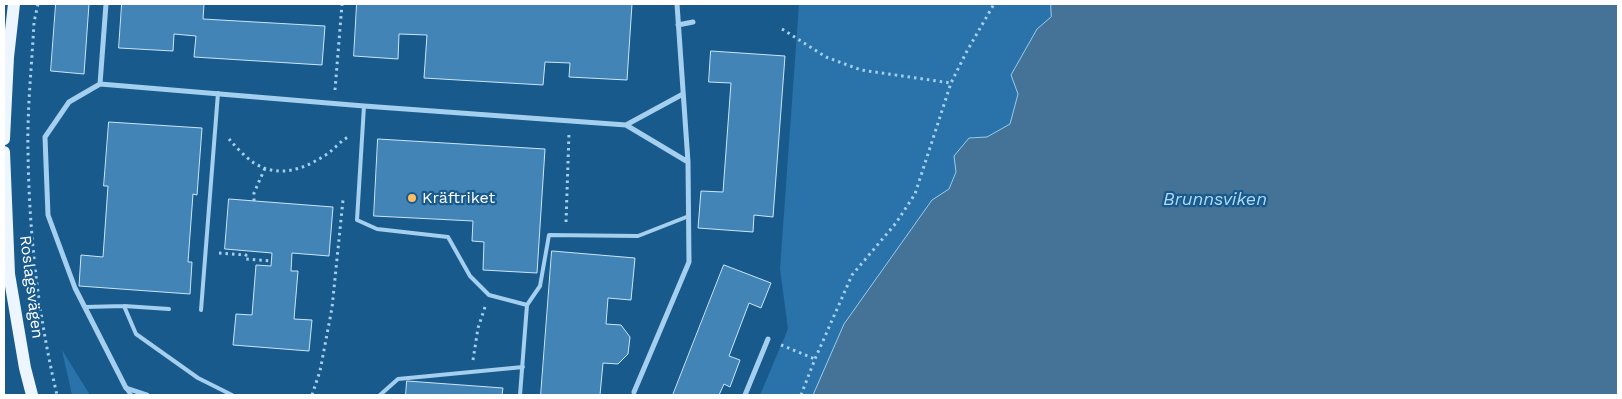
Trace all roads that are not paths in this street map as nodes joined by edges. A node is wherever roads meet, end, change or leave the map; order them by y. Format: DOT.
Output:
graph roads {
  1 [pos="14,4"];
  2 [pos="106,4"];
  3 [pos="677,4"];
  4 [pos="693,22"];
  5 [pos="678,25"];
  6 [pos="100,84"];
  7 [pos="218,93"];
  8 [pos="683,94"];
  9 [pos="364,106"];
  10 [pos="626,125"];
  11 [pos="4,139"];
  12 [pos="4,152"];
  13 [pos="688,162"];
  14 [pos="689,216"];
  15 [pos="526,304"];
  16 [pos="124,306"];
  17 [pos="85,307"];
  18 [pos="170,308"];
  19 [pos="201,310"];
  20 [pos="768,339"];
  21 [pos="523,367"];
  22 [pos="126,388"];
  23 [pos="634,392"];
  24 [pos="32,395"];
  25 [pos="131,395"];
  26 [pos="147,395"];
  27 [pos="232,395"];
  28 [pos="380,395"];
  29 [pos="520,395"];
  30 [pos="745,395"];
  1 -- 11 [label="main road"];
  2 -- 6 [label="street"];
  3 -- 5 [label="street"];
  4 -- 5 [label="street"];
  5 -- 8 [label="street"];
  6 -- 7 [label="street"];
  6 -- 17 [label="street"];
  7 -- 9 [label="street"];
  7 -- 19 [label="lane"];
  8 -- 10 [label="street"];
  8 -- 13 [label="street"];
  9 -- 10 [label="street"];
  9 -- 15 [label="lane"];
  10 -- 13 [label="street"];
  12 -- 24 [label="main road, Roslagsvägen"];
  13 -- 14 [label="street"];
  14 -- 15 [label="lane"];
  14 -- 23 [label="street"];
  15 -- 21 [label="lane"];
  16 -- 17 [label="lane"];
  16 -- 18 [label="lane"];
  16 -- 27 [label="lane"];
  17 -- 22 [label="street"];
  20 -- 30 [label="street"];
  21 -- 28 [label="lane"];
  21 -- 29 [label="lane"];
  22 -- 25 [label="lane"];
  22 -- 26 [label="street"];
}
